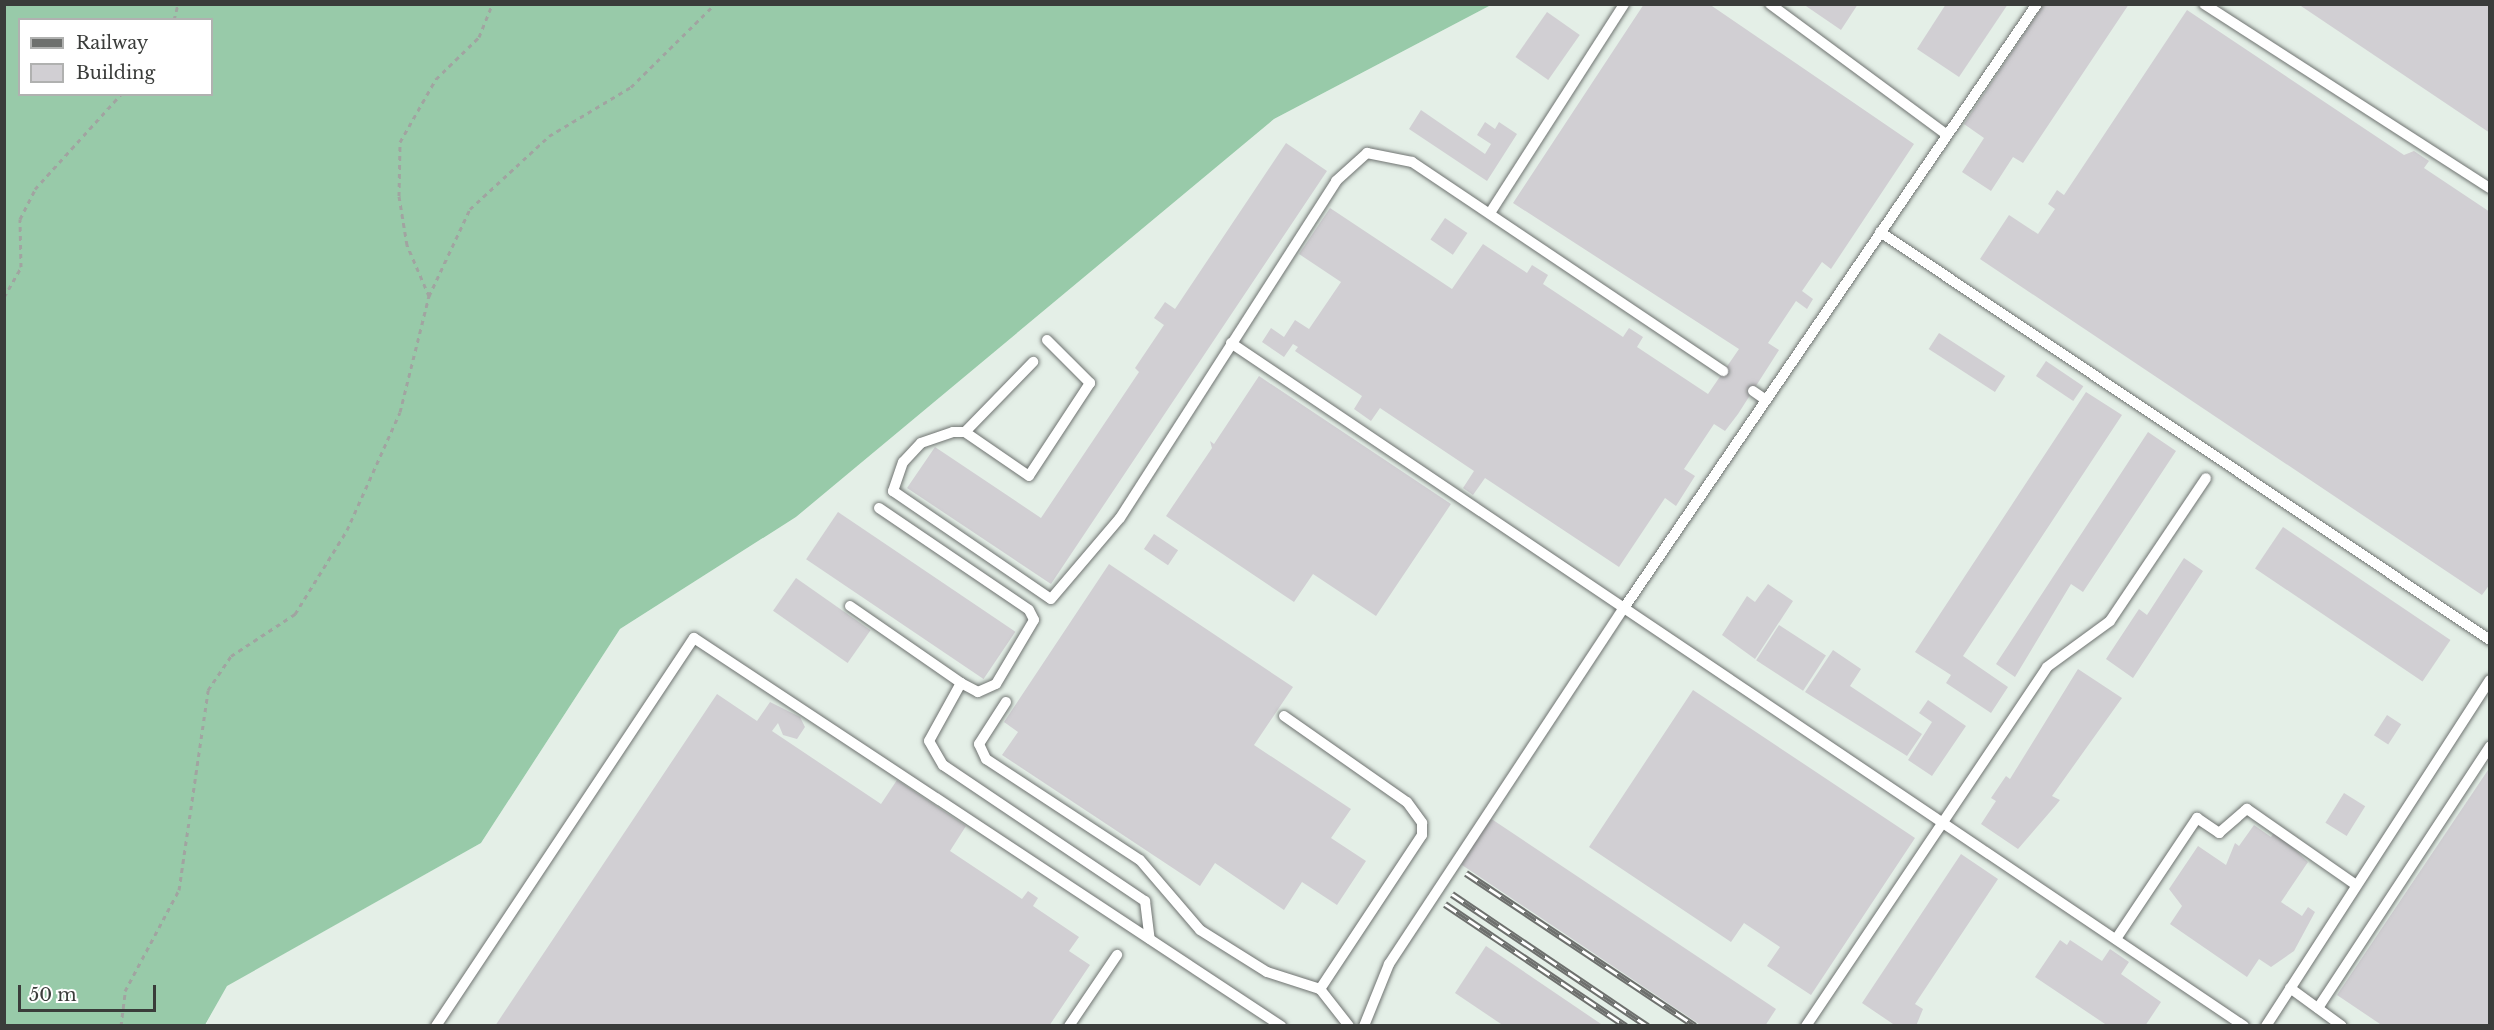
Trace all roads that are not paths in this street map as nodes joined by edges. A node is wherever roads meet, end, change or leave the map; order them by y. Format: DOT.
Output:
graph roads {
  1 [pos="1624,4"];
  2 [pos="1770,4"];
  3 [pos="2037,4"];
  4 [pos="2204,4"];
  5 [pos="1947,135"];
  6 [pos="2490,188"];
  7 [pos="1490,213"];
  8 [pos="1880,232"];
  9 [pos="1047,340"];
  10 [pos="1231,343"];
  11 [pos="1033,362"];
  12 [pos="1723,371"];
  13 [pos="1753,391"];
  14 [pos="1766,400"];
  15 [pos="965,432"];
  16 [pos="2206,478"];
  17 [pos="879,508"];
  18 [pos="850,606"];
  19 [pos="1624,608"];
  20 [pos="2490,640"];
  21 [pos="2490,680"];
  22 [pos="961,683"];
  23 [pos="1006,702"];
  24 [pos="1284,716"];
  25 [pos="2490,746"];
  26 [pos="1941,821"];
  27 [pos="2356,885"];
  28 [pos="1150,939"];
  29 [pos="2116,939"];
  30 [pos="1117,955"];
  31 [pos="2290,988"];
  32 [pos="1320,989"];
  33 [pos="2318,1008"];
  34 [pos="2244,1025"];
  35 [pos="436,1026"];
  36 [pos="1070,1026"];
  37 [pos="1281,1026"];
  38 [pos="1349,1026"];
  39 [pos="1364,1026"];
  40 [pos="1806,1026"];
  41 [pos="2266,1026"];
  42 [pos="2342,1026"];
  1 -- 7 [label="lane"];
  2 -- 5 [label="lane"];
  3 -- 5 [label="lane"];
  4 -- 6 [label="lane"];
  5 -- 8 [label="lane"];
  7 -- 10 [label="lane"];
  7 -- 12 [label="lane"];
  8 -- 14 [label="lane"];
  8 -- 20 [label="lane"];
  9 -- 15 [label="lane"];
  10 -- 15 [label="lane"];
  10 -- 19 [label="lane"];
  11 -- 15 [label="lane"];
  13 -- 14 [label="lane"];
  14 -- 19 [label="lane"];
  16 -- 26 [label="lane"];
  17 -- 22 [label="lane"];
  18 -- 22 [label="lane"];
  19 -- 26 [label="lane"];
  19 -- 39 [label="lane"];
  21 -- 27 [label="lane"];
  22 -- 28 [label="lane"];
  23 -- 32 [label="lane"];
  24 -- 32 [label="lane"];
  25 -- 33 [label="lane"];
  26 -- 29 [label="lane"];
  26 -- 40 [label="lane"];
  27 -- 29 [label="lane"];
  27 -- 31 [label="lane"];
  28 -- 35 [label="lane"];
  28 -- 37 [label="lane"];
  29 -- 34 [label="lane"];
  30 -- 36 [label="lane"];
  31 -- 33 [label="lane"];
  31 -- 41 [label="lane"];
  32 -- 38 [label="lane"];
  33 -- 42 [label="lane"];
}
